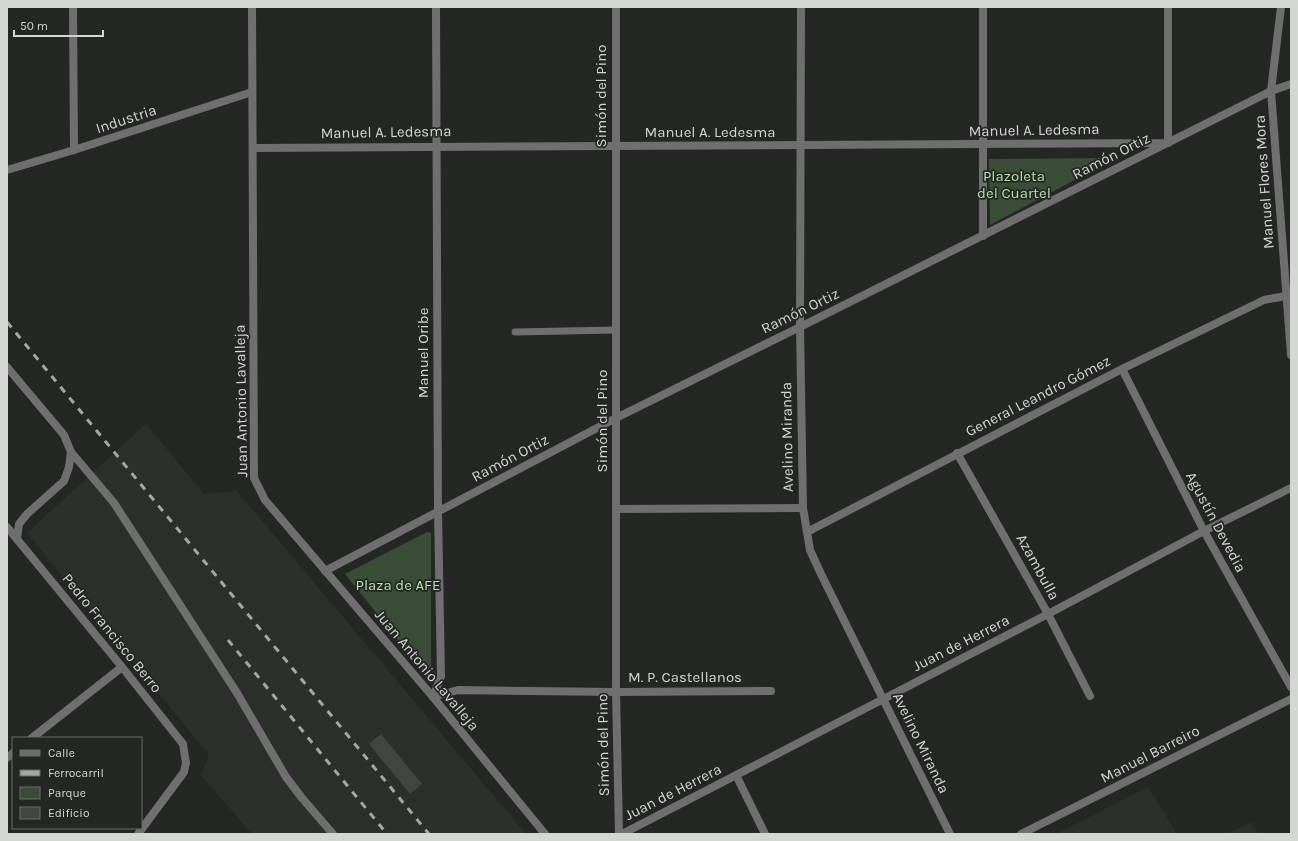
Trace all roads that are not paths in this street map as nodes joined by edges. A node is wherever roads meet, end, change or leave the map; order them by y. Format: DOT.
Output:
graph roads {
  1 [pos="73,7"];
  2 [pos="252,7"];
  3 [pos="436,7"];
  4 [pos="616,7"];
  5 [pos="801,7"];
  6 [pos="983,7"];
  7 [pos="1168,7"];
  8 [pos="1281,7"];
  9 [pos="1291,84"];
  10 [pos="1271,91"];
  11 [pos="252,92"];
  12 [pos="1168,143"];
  13 [pos="436,145"];
  14 [pos="983,145"];
  15 [pos="615,146"];
  16 [pos="801,146"];
  17 [pos="253,148"];
  18 [pos="74,150"];
  19 [pos="7,170"];
  20 [pos="983,236"];
  21 [pos="1288,274"];
  22 [pos="1286,296"];
  23 [pos="800,327"];
  24 [pos="616,330"];
  25 [pos="515,332"];
  26 [pos="1291,355"];
  27 [pos="7,367"];
  28 [pos="1122,369"];
  29 [pos="616,418"];
  30 [pos="71,452"];
  31 [pos="958,453"];
  32 [pos="1291,488"];
  33 [pos="803,508"];
  34 [pos="616,509"];
  35 [pos="438,512"];
  36 [pos="7,526"];
  37 [pos="1204,531"];
  38 [pos="807,532"];
  39 [pos="17,539"];
  40 [pos="325,571"];
  41 [pos="1048,614"];
  42 [pos="122,667"];
  43 [pos="1291,687"];
  44 [pos="771,691"];
  45 [pos="616,692"];
  46 [pos="1090,696"];
  47 [pos="433,697"];
  48 [pos="884,699"];
  49 [pos="1291,699"];
  50 [pos="33,737"];
  51 [pos="736,775"];
  52 [pos="145,825"];
  53 [pos="142,829"];
  54 [pos="147,834"];
  55 [pos="333,834"];
  56 [pos="545,834"];
  57 [pos="621,834"];
  58 [pos="765,834"];
  59 [pos="950,834"];
  60 [pos="1021,834"];
  1 -- 18 [label="street"];
  2 -- 11 [label="street, Juan Antonio Lavalleja"];
  3 -- 13 [label="street, Manuel Oribe"];
  4 -- 15 [label="street, Simón del Pino"];
  5 -- 16 [label="street, Avelino Miranda"];
  6 -- 14 [label="street"];
  7 -- 12 [label="street"];
  8 -- 10 [label="street, Manuel Flores Mora"];
  9 -- 10 [label="street, Ramón Ortiz"];
  10 -- 12 [label="street, Ramón Ortiz"];
  10 -- 21 [label="street, Manuel Flores Mora"];
  11 -- 17 [label="street, Juan Antonio Lavalleja"];
  11 -- 18 [label="street, Industria"];
  12 -- 14 [label="street, Manuel A. Ledesma"];
  12 -- 20 [label="street, Ramón Ortiz"];
  13 -- 15 [label="street, Manuel A. Ledesma"];
  13 -- 17 [label="street, Manuel A. Ledesma"];
  13 -- 35 [label="street, Manuel Oribe"];
  14 -- 16 [label="street, Manuel A. Ledesma"];
  14 -- 20 [label="street"];
  15 -- 16 [label="street, Manuel A. Ledesma"];
  15 -- 24 [label="street, Simón del Pino"];
  16 -- 23 [label="street, Avelino Miranda"];
  17 -- 40 [label="street, Juan Antonio Lavalleja"];
  18 -- 19 [label="street, Industria"];
  20 -- 23 [label="street, Ramón Ortiz"];
  21 -- 22 [label="street, Manuel Flores Mora"];
  22 -- 26 [label="street, Manuel Flores Mora"];
  22 -- 28 [label="street, General Leandro Gómez"];
  23 -- 29 [label="street, Ramón Ortiz"];
  23 -- 33 [label="street, Avelino Miranda"];
  24 -- 25 [label="lane"];
  24 -- 29 [label="street, Simón del Pino"];
  27 -- 30 [label="street"];
  28 -- 31 [label="street, General Leandro Gómez"];
  28 -- 37 [label="street, Agustín Devedia"];
  29 -- 34 [label="street, Simón del Pino"];
  29 -- 35 [label="street, Ramón Ortiz"];
  30 -- 39 [label="street"];
  30 -- 55 [label="street"];
  31 -- 38 [label="street, General Leandro Gómez"];
  31 -- 41 [label="street, Azambulla"];
  32 -- 37 [label="street, Juan de Herrera"];
  33 -- 34 [label="street"];
  33 -- 38 [label="street, Avelino Miranda"];
  34 -- 45 [label="street, Simón del Pino"];
  35 -- 40 [label="street, Ramón Ortiz"];
  35 -- 47 [label="street, Manuel Oribe"];
  36 -- 39 [label="street, Pedro Francisco Berro"];
  37 -- 41 [label="street, Juan de Herrera"];
  37 -- 43 [label="street, Agustín Devedia"];
  38 -- 48 [label="street, Avelino Miranda"];
  39 -- 42 [label="street, Pedro Francisco Berro"];
  40 -- 47 [label="street, Juan Antonio Lavalleja"];
  41 -- 46 [label="street, Azambulla"];
  41 -- 48 [label="street, Juan de Herrera"];
  42 -- 50 [label="street"];
  42 -- 52 [label="street, Pedro Francisco Berro"];
  44 -- 45 [label="street, M. P. Castellanos"];
  45 -- 47 [label="street, M. P. Castellanos"];
  45 -- 57 [label="street, Simón del Pino"];
  47 -- 56 [label="street, Juan Antonio Lavalleja"];
  48 -- 51 [label="street, Juan de Herrera"];
  48 -- 59 [label="street, Avelino Miranda"];
  49 -- 60 [label="street, Manuel Barreiro"];
  51 -- 57 [label="street, Juan de Herrera"];
  51 -- 58 [label="street"];
  52 -- 53 [label="street"];
  52 -- 54 [label="street"];
}
